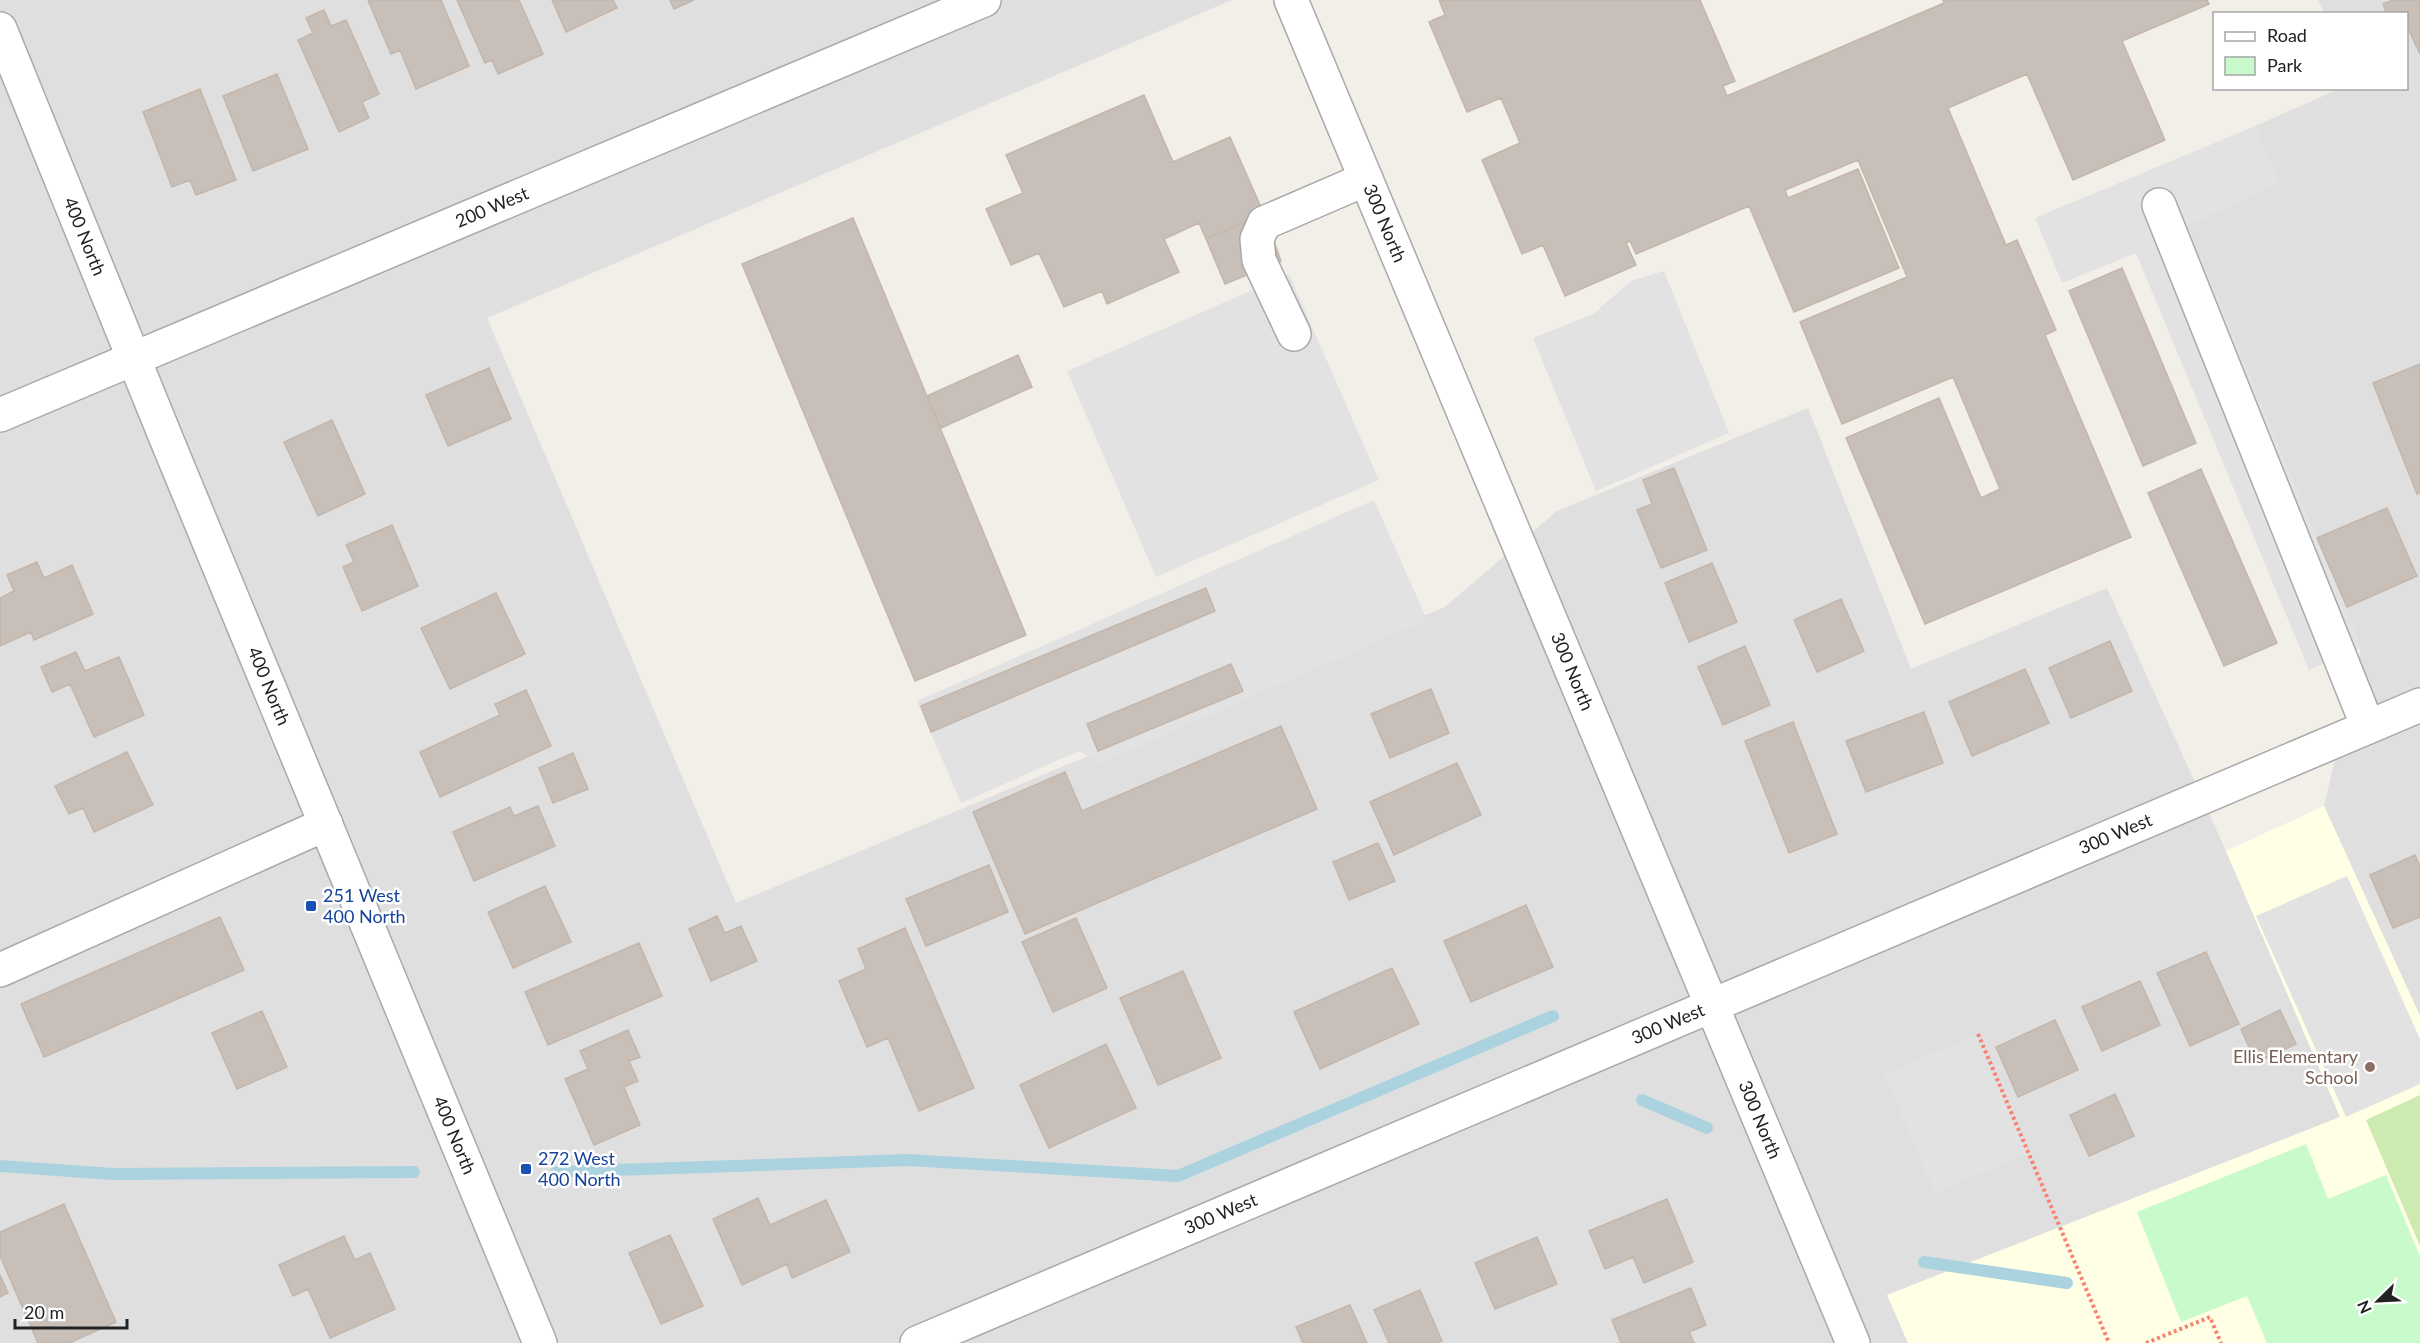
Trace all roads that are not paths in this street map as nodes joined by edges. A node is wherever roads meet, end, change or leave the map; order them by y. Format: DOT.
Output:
graph roads {
  1 [pos="984,0"];
  2 [pos="1291,0"];
  3 [pos="0,29"];
  4 [pos="1366,179"];
  5 [pos="2158,205"];
  6 [pos="1294,334"];
  7 [pos="133,358"];
  8 [pos="0,415"];
  9 [pos="2420,705"];
  10 [pos="2368,728"];
  11 [pos="326,824"];
  12 [pos="0,970"];
  13 [pos="1712,1006"];
  14 [pos="540,1343"];
  15 [pos="917,1343"];
  16 [pos="1853,1343"];
  1 -- 7 [label="street, 200 West"];
  2 -- 4 [label="street, 300 North"];
  3 -- 7 [label="street, 400 North"];
  4 -- 6 [label="street"];
  4 -- 13 [label="street, 300 North"];
  5 -- 10 [label="street"];
  7 -- 8 [label="street, 200 West"];
  7 -- 11 [label="street, 400 North"];
  9 -- 10 [label="street, 300 West"];
  10 -- 13 [label="street, 300 West"];
  11 -- 12 [label="street"];
  11 -- 14 [label="street, 400 North"];
  13 -- 15 [label="street, 300 West"];
  13 -- 16 [label="street, 300 North"];
}
